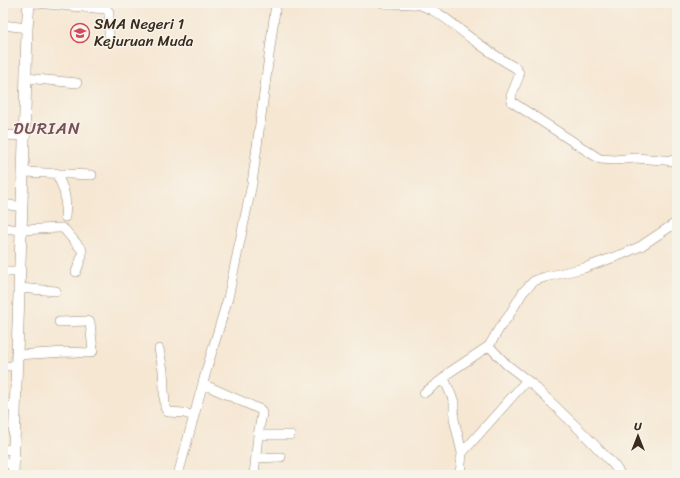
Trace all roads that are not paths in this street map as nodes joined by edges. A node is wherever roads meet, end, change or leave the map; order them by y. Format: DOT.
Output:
graph roads {
  1 [pos="29,3"];
  2 [pos="35,3"];
  3 [pos="276,3"];
  4 [pos="383,3"];
  5 [pos="3,25"];
  6 [pos="27,28"];
  7 [pos="109,37"];
  8 [pos="26,78"];
  9 [pos="77,82"];
  10 [pos="3,135"];
  11 [pos="25,136"];
  12 [pos="677,161"];
  13 [pos="23,172"];
  14 [pos="56,173"];
  15 [pos="92,175"];
  16 [pos="3,204"];
  17 [pos="22,207"];
  18 [pos="65,217"];
  19 [pos="677,222"];
  20 [pos="3,228"];
  21 [pos="22,230"];
  22 [pos="3,272"];
  23 [pos="20,272"];
  24 [pos="76,272"];
  25 [pos="19,288"];
  26 [pos="56,291"];
  27 [pos="59,322"];
  28 [pos="489,346"];
  29 [pos="159,349"];
  30 [pos="17,360"];
  31 [pos="3,366"];
  32 [pos="444,378"];
  33 [pos="527,380"];
  34 [pos="203,384"];
  35 [pos="424,392"];
  36 [pos="15,406"];
  37 [pos="3,407"];
  38 [pos="194,416"];
  39 [pos="258,435"];
  40 [pos="290,435"];
  41 [pos="8,449"];
  42 [pos="462,453"];
  43 [pos="280,456"];
  44 [pos="256,458"];
  45 [pos="8,464"];
  46 [pos="13,475"];
  47 [pos="178,475"];
  48 [pos="254,475"];
  49 [pos="460,475"];
  50 [pos="622,475"];
  1 -- 6 [label="main road"];
  2 -- 7 [label="street"];
  3 -- 34 [label="street"];
  4 -- 12 [label="street"];
  5 -- 6 [label="street"];
  6 -- 8 [label="main road"];
  8 -- 9 [label="street"];
  8 -- 11 [label="main road"];
  10 -- 11 [label="street"];
  11 -- 13 [label="main road"];
  13 -- 14 [label="street"];
  13 -- 17 [label="main road"];
  14 -- 15 [label="street"];
  14 -- 18 [label="street"];
  16 -- 17 [label="street"];
  17 -- 21 [label="main road"];
  19 -- 28 [label="street"];
  20 -- 21 [label="street"];
  21 -- 23 [label="main road"];
  21 -- 24 [label="street"];
  22 -- 23 [label="street"];
  23 -- 25 [label="main road"];
  25 -- 26 [label="street"];
  25 -- 30 [label="main road"];
  27 -- 30 [label="street"];
  28 -- 32 [label="street"];
  28 -- 33 [label="street"];
  29 -- 38 [label="street"];
  30 -- 31 [label="street"];
  30 -- 36 [label="main road"];
  32 -- 35 [label="street"];
  32 -- 42 [label="street"];
  33 -- 42 [label="street"];
  33 -- 50 [label="street"];
  34 -- 38 [label="street"];
  34 -- 39 [label="street"];
  36 -- 37 [label="street"];
  36 -- 41 [label="main road"];
  38 -- 47 [label="street"];
  39 -- 40 [label="street"];
  39 -- 44 [label="street"];
  41 -- 45 [label="main road"];
  42 -- 49 [label="street"];
  43 -- 44 [label="street"];
  44 -- 48 [label="street"];
  45 -- 46 [label="main road"];
}
